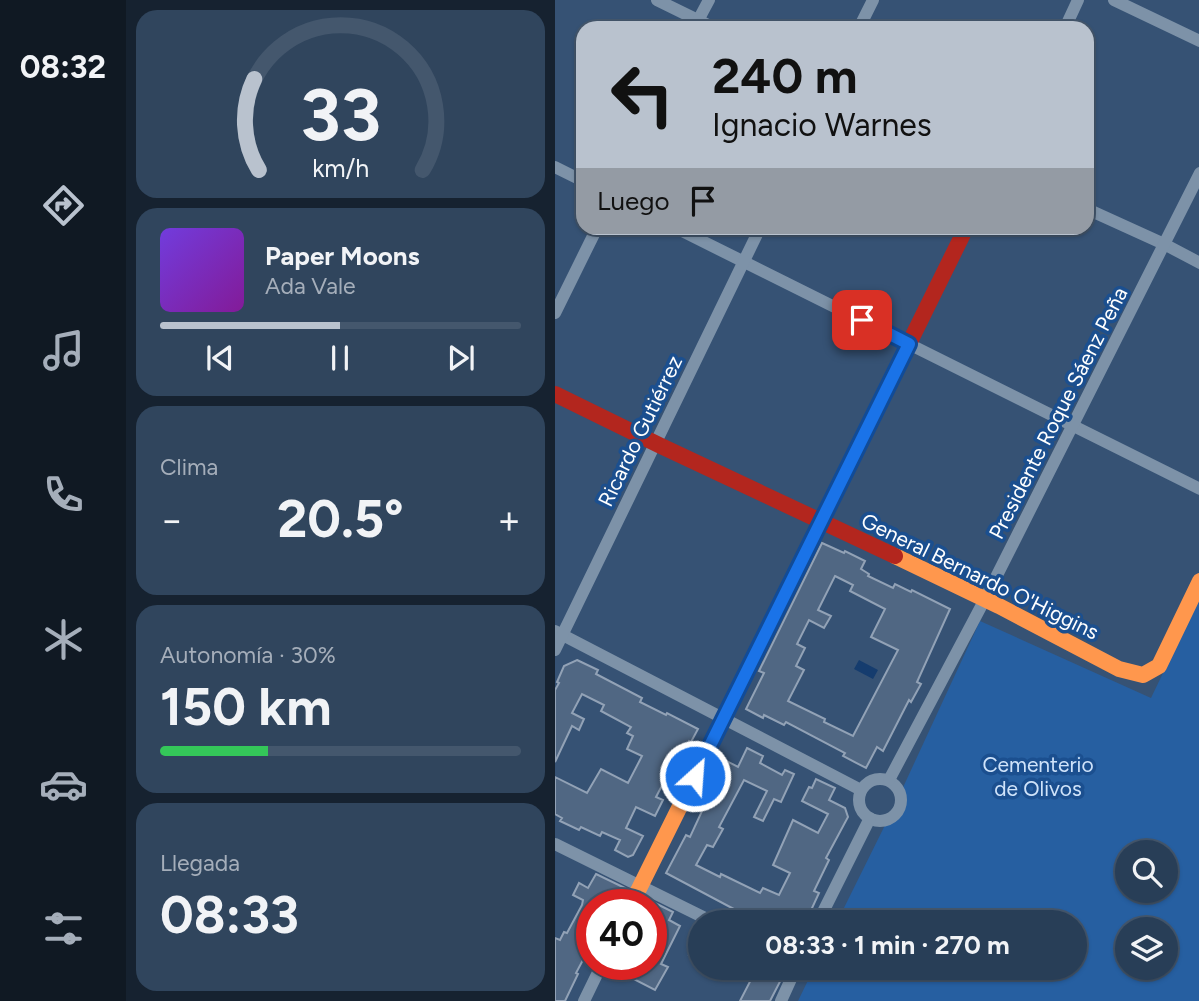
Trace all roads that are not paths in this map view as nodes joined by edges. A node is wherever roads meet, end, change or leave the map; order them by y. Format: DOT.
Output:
graph roads {
  1 [pos="657,0"];
  2 [pos="709,0"];
  3 [pos="873,0"];
  4 [pos="1078,0"];
  5 [pos="1114,0"];
  6 [pos="691,21"];
  7 [pos="698,21"];
  8 [pos="862,21"];
  9 [pos="1068,21"];
  10 [pos="1199,41"];
  11 [pos="555,167"];
  12 [pos="1199,173"];
  13 [pos="576,178"];
  14 [pos="1094,212"];
  15 [pos="594,235"];
  16 [pos="690,235"];
  17 [pos="757,235"];
  18 [pos="963,235"];
  19 [pos="1164,244"];
  20 [pos="744,261"];
  21 [pos="1199,263"];
  22 [pos="555,313"];
  23 [pos="909,344"];
  24 [pos="555,394"];
  25 [pos="1073,425"];
  26 [pos="655,444"];
  27 [pos="1199,489"];
  28 [pos="821,521"];
  29 [pos="1199,581"];
  30 [pos="985,599"];
  31 [pos="559,633"];
  32 [pos="555,650"];
  33 [pos="723,719"];
  34 [pos="889,780"];
  35 [pos="861,790"];
  36 [pos="870,818"];
  37 [pos="555,844"];
  38 [pos="641,886"];
  39 [pos="639,889"];
  40 [pos="689,910"];
  41 [pos="824,910"];
  42 [pos="594,980"];
  43 [pos="791,980"];
  44 [pos="584,1001"];
  45 [pos="781,1001"];
  1 -- 6 [label="street"];
  2 -- 7 [label="street"];
  3 -- 8 [label="street"];
  4 -- 9 [label="street"];
  5 -- 10 [label="street"];
  11 -- 13 [label="street"];
  12 -- 19 [label="street, Presidente Roque Sáenz Peña"];
  14 -- 19 [label="street"];
  15 -- 22 [label="street"];
  16 -- 20 [label="street"];
  17 -- 20 [label="street, Ricardo Gutiérrez"];
  18 -- 23 [label="street"];
  19 -- 21 [label="street"];
  19 -- 25 [label="street, Presidente Roque Sáenz Peña"];
  20 -- 23 [label="street"];
  20 -- 26 [label="street, Ricardo Gutiérrez"];
  23 -- 25 [label="street"];
  23 -- 28 [label="street"];
  24 -- 26 [label="street, General Bernardo O'Higgins"];
  25 -- 27 [label="street"];
  25 -- 30 [label="street, Presidente Roque Sáenz Peña"];
  26 -- 28 [label="street, General Bernardo O'Higgins"];
  26 -- 31 [label="street, Ricardo Gutiérrez"];
  28 -- 30 [label="street, General Bernardo O'Higgins"];
  28 -- 33 [label="street"];
  29 -- 30 [label="street, General Bernardo O'Higgins"];
  30 -- 34 [label="street, Presidente Roque Sáenz Peña"];
  31 -- 32 [label="street, Ricardo Gutiérrez"];
  31 -- 33 [label="street"];
  33 -- 35 [label="street"];
  33 -- 38 [label="street"];
  34 -- 35 [label="street"];
  34 -- 36 [label="street"];
  35 -- 36 [label="street"];
  36 -- 41 [label="street"];
  37 -- 38 [label="street"];
  38 -- 39 [label="street"];
  38 -- 40 [label="street"];
  42 -- 44 [label="street"];
  43 -- 45 [label="street"];
}
